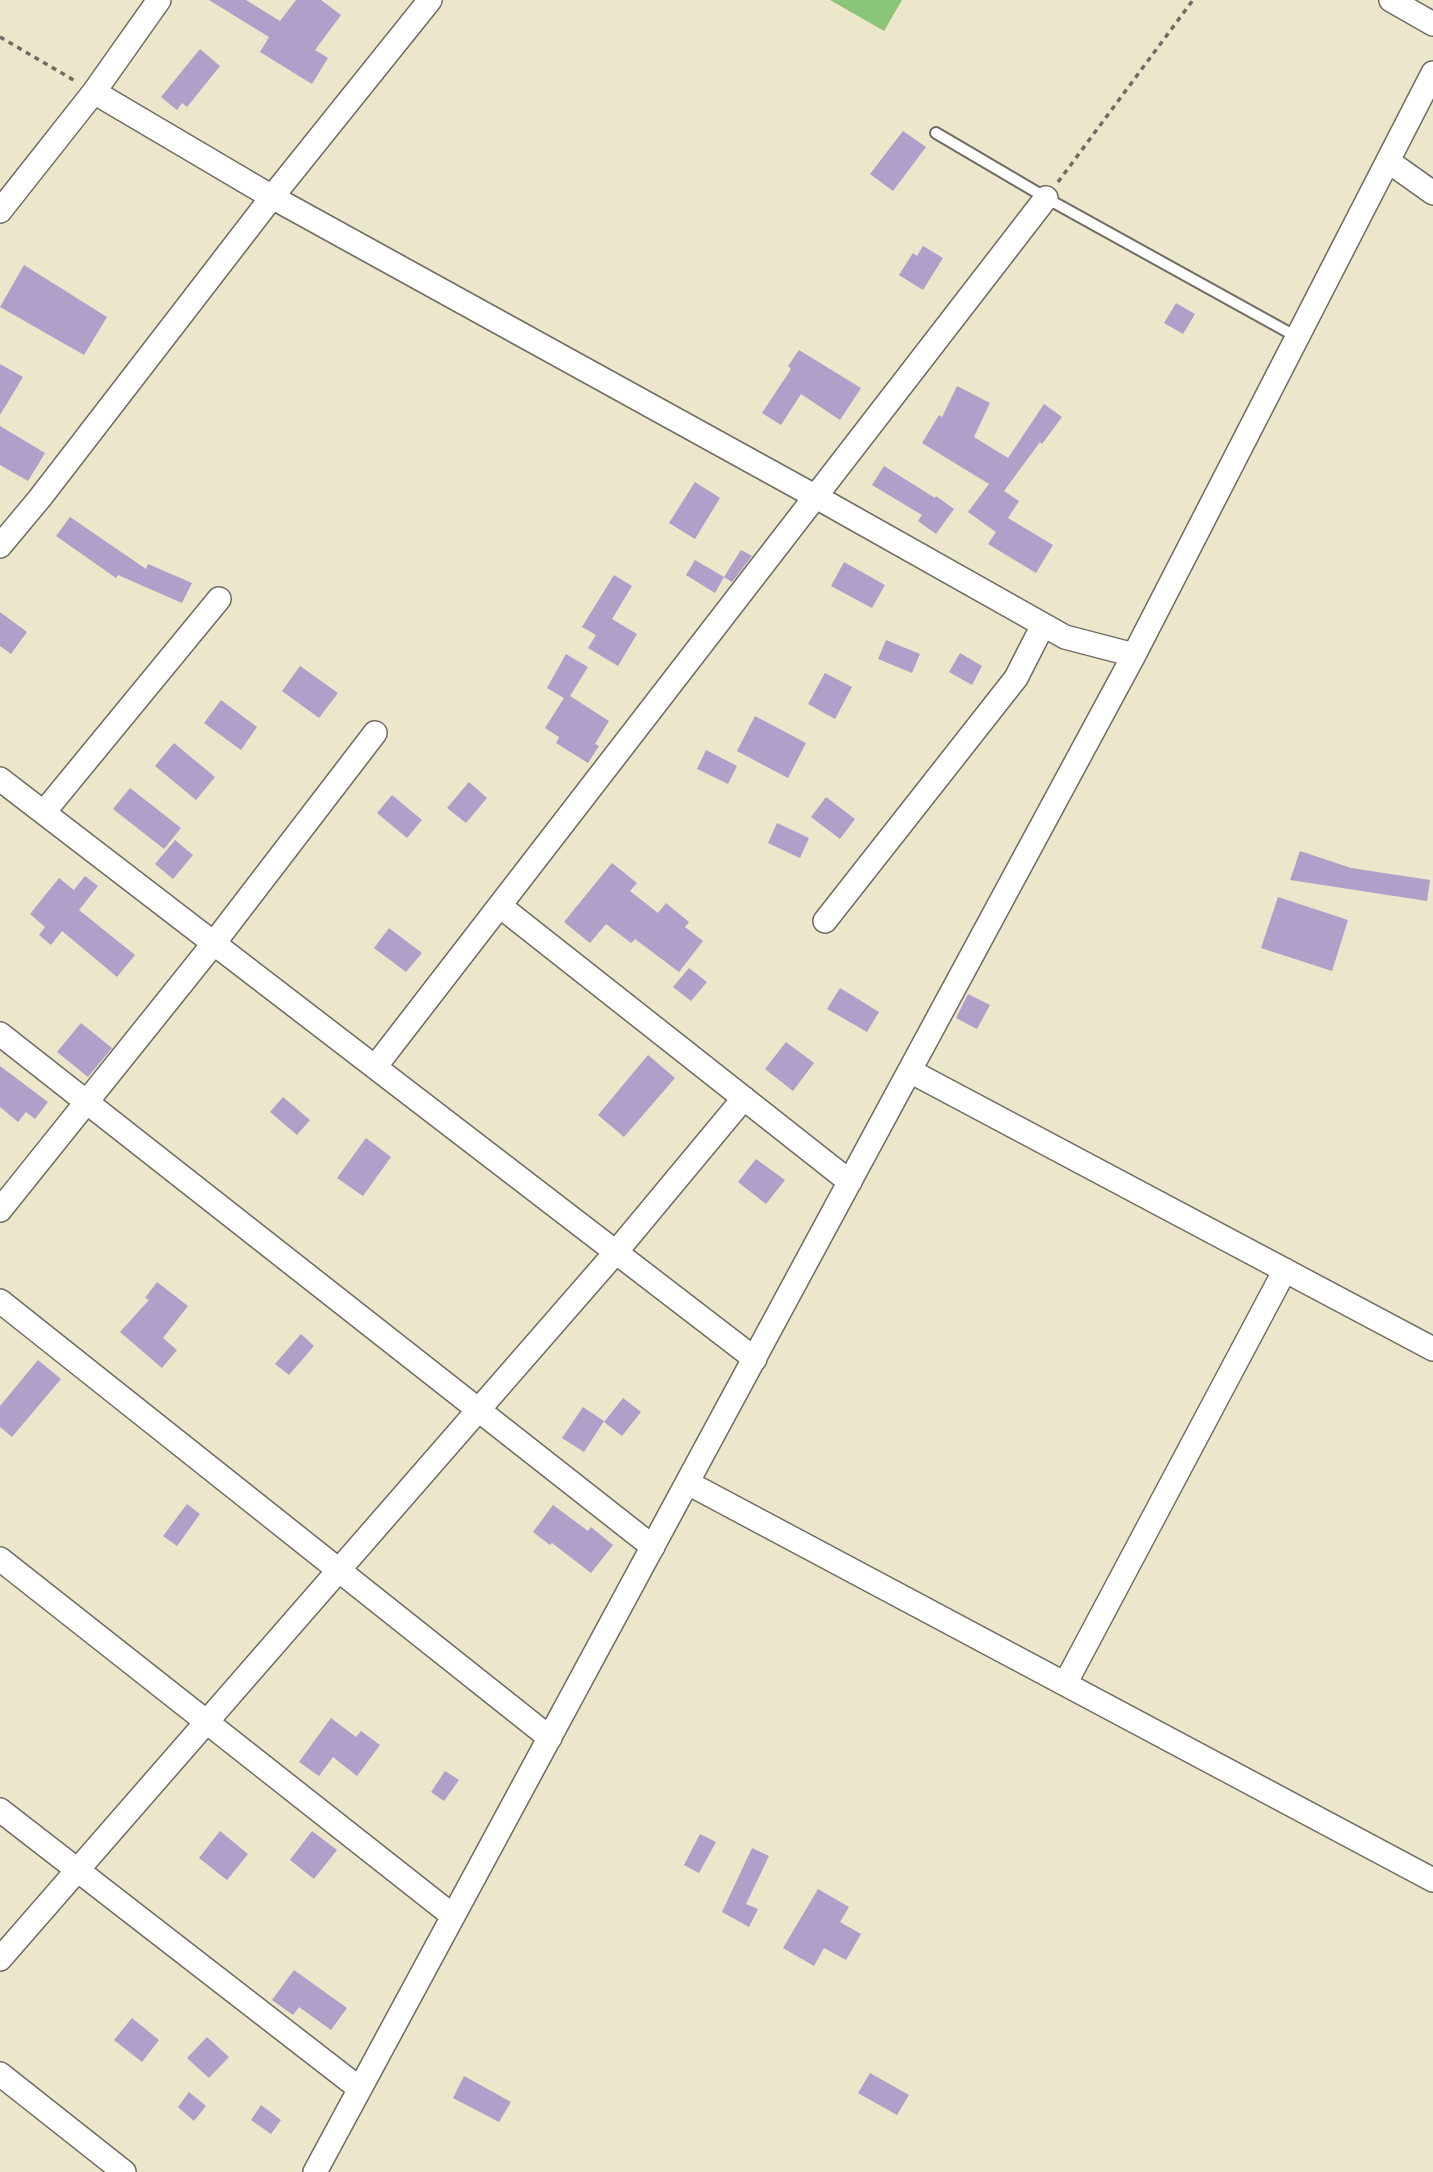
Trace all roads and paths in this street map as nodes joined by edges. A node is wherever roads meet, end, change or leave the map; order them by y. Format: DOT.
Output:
graph roads {
  1 [pos="159,0"];
  2 [pos="430,0"];
  3 [pos="1193,0"];
  4 [pos="1391,0"];
  5 [pos="1433,24"];
  6 [pos="0,37"];
  7 [pos="1433,73"];
  8 [pos="94,92"];
  9 [pos="936,133"];
  10 [pos="1388,161"];
  11 [pos="1433,193"];
  12 [pos="272,197"];
  13 [pos="1046,198"];
  14 [pos="0,211"];
  15 [pos="1297,337"];
  16 [pos="816,496"];
  17 [pos="0,546"];
  18 [pos="219,599"];
  19 [pos="1043,625"];
  20 [pos="1134,655"];
  21 [pos="375,733"];
  22 [pos="0,779"];
  23 [pos="44,813"];
  24 [pos="500,906"];
  25 [pos="825,921"];
  26 [pos="214,943"];
  27 [pos="0,1034"];
  28 [pos="375,1067"];
  29 [pos="910,1071"];
  30 [pos="744,1098"];
  31 [pos="86,1102"];
  32 [pos="850,1182"];
  33 [pos="0,1210"];
  34 [pos="616,1252"];
  35 [pos="1285,1270"];
  36 [pos="0,1301"];
  37 [pos="1433,1349"];
  38 [pos="755,1359"];
  39 [pos="478,1410"];
  40 [pos="688,1483"];
  41 [pos="653,1547"];
  42 [pos="0,1559"];
  43 [pos="338,1570"];
  44 [pos="1065,1684"];
  45 [pos="207,1722"];
  46 [pos="550,1738"];
  47 [pos="0,1810"];
  48 [pos="78,1870"];
  49 [pos="1433,1880"];
  50 [pos="453,1916"];
  51 [pos="0,1959"];
  52 [pos="0,2074"];
  53 [pos="360,2089"];
  54 [pos="124,2172"];
  55 [pos="315,2172"];
  1 -- 8 [label="street"];
  2 -- 12 [label="street"];
  3 -- 13 [label="path"];
  4 -- 5 [label="street"];
  6 -- 8 [label="path"];
  7 -- 10 [label="street"];
  8 -- 12 [label="street"];
  8 -- 14 [label="street"];
  9 -- 13 [label="lane"];
  10 -- 11 [label="street"];
  10 -- 15 [label="street"];
  12 -- 16 [label="street"];
  12 -- 17 [label="street"];
  13 -- 15 [label="lane"];
  13 -- 16 [label="street"];
  15 -- 20 [label="street"];
  16 -- 19 [label="street"];
  16 -- 24 [label="street"];
  18 -- 23 [label="street"];
  19 -- 20 [label="street"];
  19 -- 25 [label="street"];
  20 -- 29 [label="street"];
  21 -- 26 [label="street"];
  22 -- 23 [label="street"];
  23 -- 26 [label="street"];
  24 -- 28 [label="street"];
  24 -- 30 [label="street"];
  26 -- 28 [label="street"];
  26 -- 31 [label="street"];
  27 -- 31 [label="street"];
  28 -- 34 [label="street"];
  29 -- 32 [label="street"];
  29 -- 35 [label="street"];
  30 -- 32 [label="street"];
  30 -- 34 [label="street"];
  31 -- 33 [label="street"];
  31 -- 39 [label="street"];
  32 -- 38 [label="street"];
  34 -- 38 [label="street"];
  34 -- 39 [label="street"];
  35 -- 37 [label="street"];
  35 -- 44 [label="street"];
  36 -- 43 [label="street"];
  38 -- 40 [label="street"];
  39 -- 41 [label="street"];
  39 -- 43 [label="street"];
  40 -- 41 [label="street"];
  40 -- 44 [label="street"];
  41 -- 46 [label="street"];
  42 -- 45 [label="street"];
  43 -- 45 [label="street"];
  43 -- 46 [label="street"];
  44 -- 49 [label="street"];
  45 -- 48 [label="street"];
  45 -- 50 [label="street"];
  46 -- 50 [label="street"];
  47 -- 48 [label="street"];
  48 -- 51 [label="street"];
  48 -- 53 [label="street"];
  50 -- 53 [label="street"];
  52 -- 54 [label="street"];
  53 -- 55 [label="street"];
}
